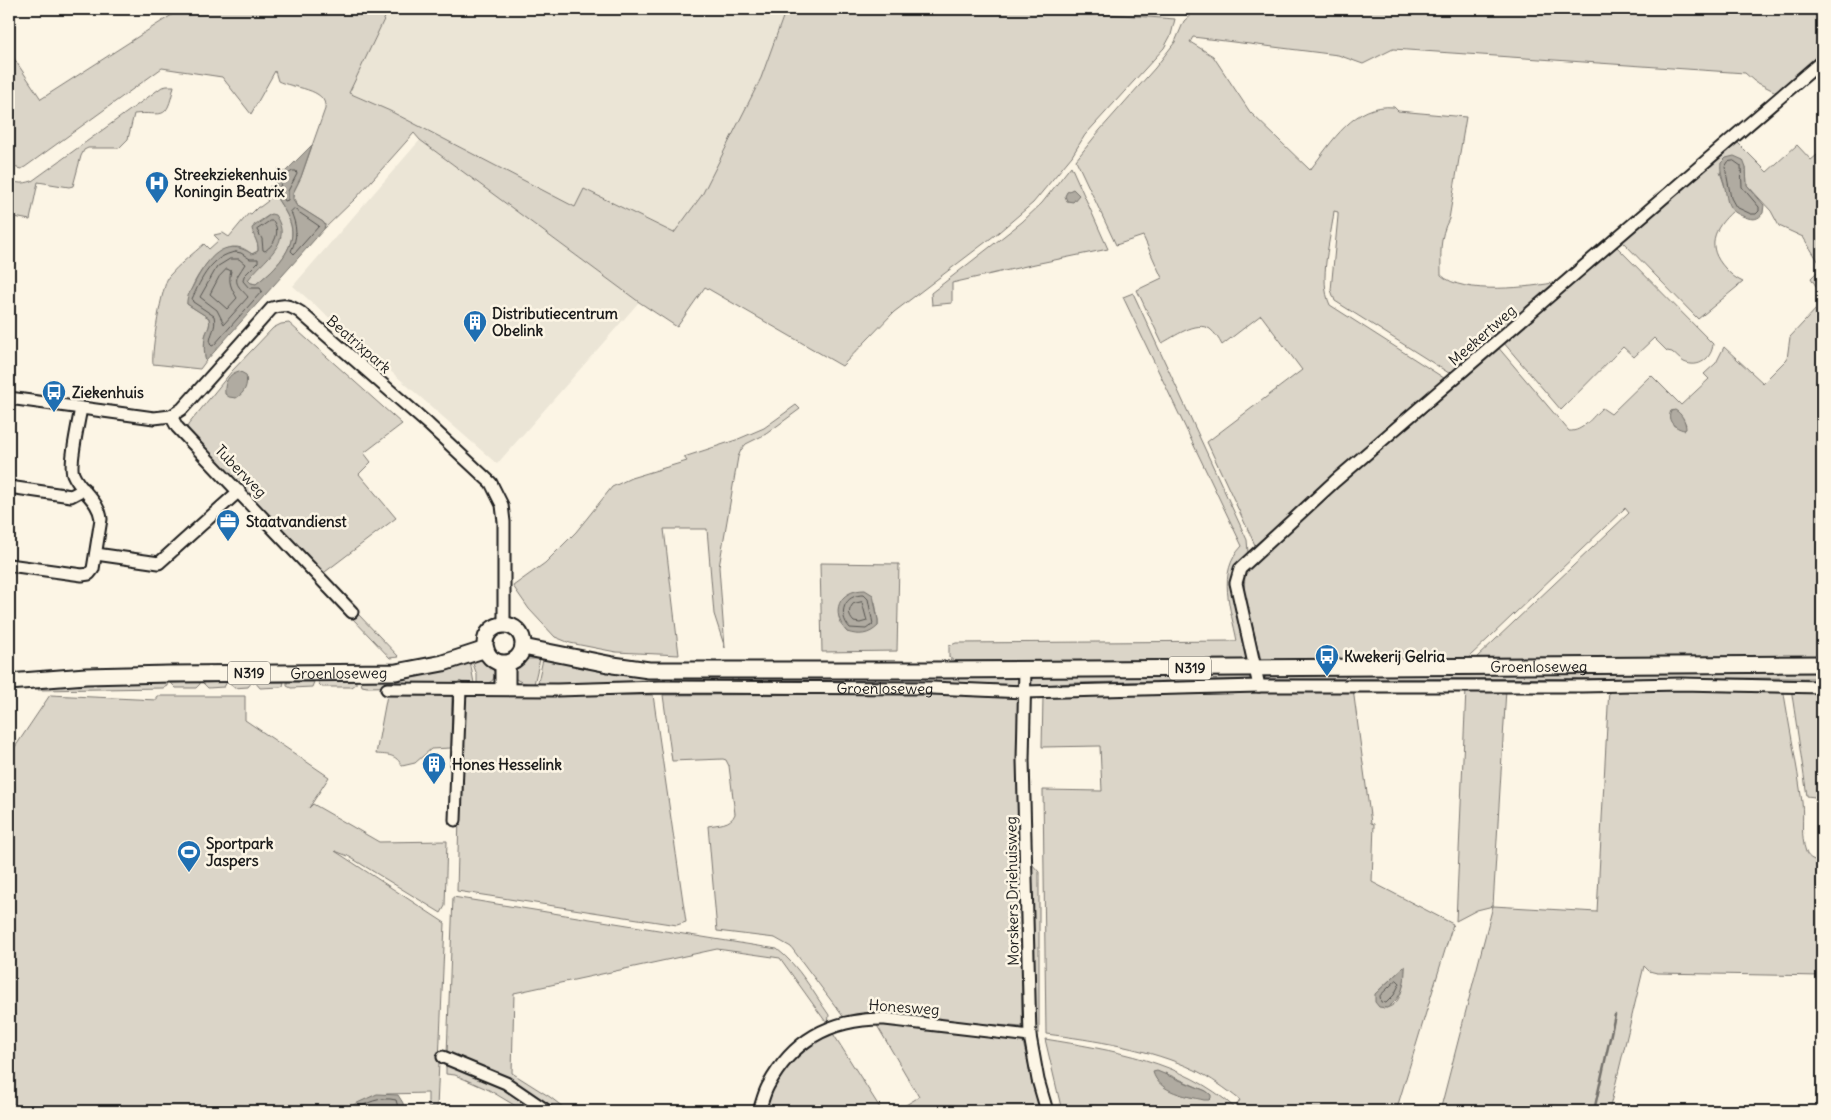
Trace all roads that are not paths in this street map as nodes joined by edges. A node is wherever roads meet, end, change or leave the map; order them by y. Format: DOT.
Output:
graph roads {
  1 [pos="1822,61"];
  2 [pos="9,398"];
  3 [pos="81,408"];
  4 [pos="171,416"];
  5 [pos="9,486"];
  6 [pos="84,489"];
  7 [pos="239,491"];
  8 [pos="96,554"];
  9 [pos="9,565"];
  10 [pos="352,612"];
  11 [pos="504,624"];
  12 [pos="523,647"];
  13 [pos="486,649"];
  14 [pos="505,662"];
  15 [pos="1822,664"];
  16 [pos="1255,667"];
  17 [pos="1025,668"];
  18 [pos="9,682"];
  19 [pos="1259,686"];
  20 [pos="1822,687"];
  21 [pos="460,689"];
  22 [pos="505,689"];
  23 [pos="387,690"];
  24 [pos="1025,692"];
  25 [pos="455,820"];
  26 [pos="1030,1036"];
  27 [pos="443,1057"];
  28 [pos="547,1111"];
  29 [pos="759,1111"];
  30 [pos="1047,1111"];
  1 -- 16 [label="street, Meekertweg"];
  2 -- 3 [label="street"];
  3 -- 4 [label="street"];
  3 -- 6 [label="street"];
  4 -- 7 [label="street, Tuberweg"];
  4 -- 11 [label="street, Beatrixpark"];
  5 -- 6 [label="street"];
  6 -- 8 [label="street"];
  7 -- 8 [label="street"];
  7 -- 10 [label="street, Tuberweg"];
  8 -- 9 [label="street"];
  11 -- 12 [label="main road"];
  11 -- 13 [label="main road"];
  12 -- 14 [label="main road"];
  12 -- 17 [label="main road, Groenloseweg / N319"];
  13 -- 14 [label="main road"];
  13 -- 18 [label="main road, Groenloseweg / N319"];
  14 -- 22 [label="street"];
  15 -- 16 [label="main road, Groenloseweg / N319"];
  16 -- 17 [label="main road, Groenloseweg / N319"];
  16 -- 19 [label="street"];
  17 -- 24 [label="street, Morskers Driehuisweg"];
  19 -- 20 [label="street, Groenloseweg"];
  19 -- 24 [label="street, Groenloseweg"];
  21 -- 22 [label="street, Groenloseweg"];
  21 -- 23 [label="street, Groenloseweg"];
  21 -- 25 [label="street"];
  22 -- 24 [label="street, Groenloseweg"];
  24 -- 26 [label="street, Morskers Driehuisweg"];
  26 -- 29 [label="street, Honesweg"];
  26 -- 30 [label="street, Morskers Driehuisweg"];
  27 -- 28 [label="street"];
}
